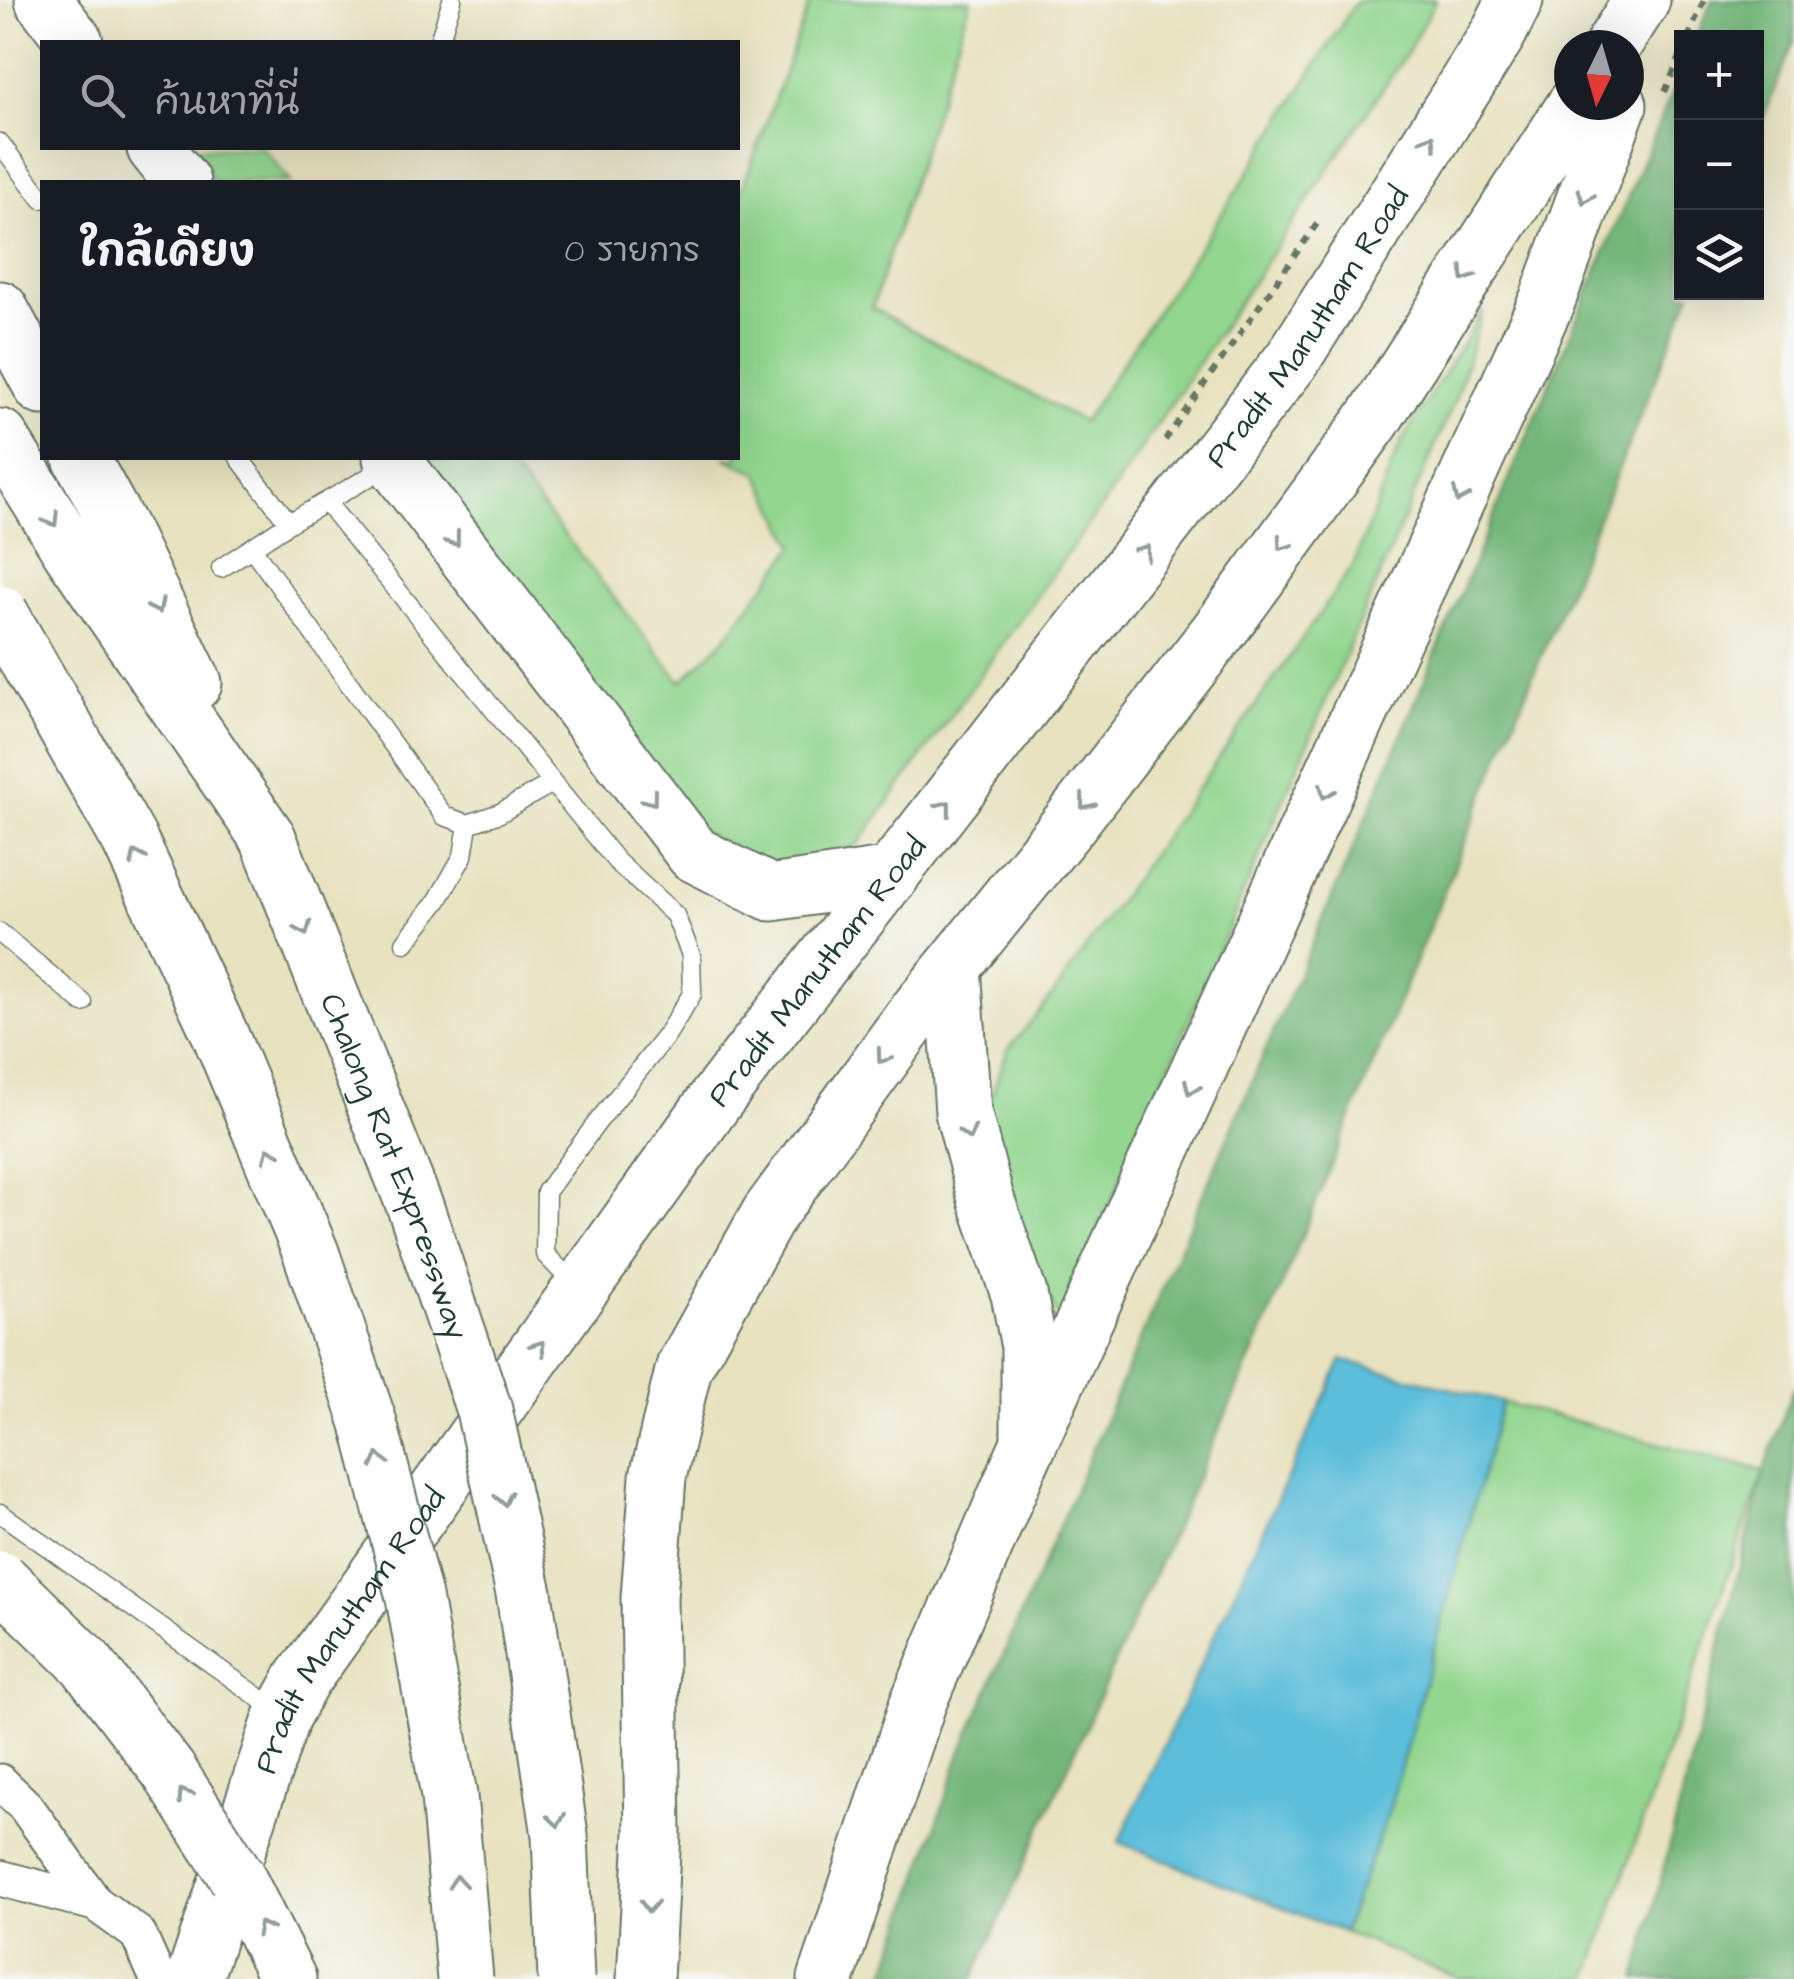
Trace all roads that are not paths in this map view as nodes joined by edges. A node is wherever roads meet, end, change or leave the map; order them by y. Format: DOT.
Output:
graph roads {
  1 [pos="43,0"];
  2 [pos="452,0"];
  3 [pos="1515,0"];
  4 [pos="1642,0"];
  5 [pos="1657,0"];
  6 [pos="1623,30"];
  7 [pos="1644,35"];
  8 [pos="73,40"];
  9 [pos="440,40"];
  10 [pos="1565,120"];
  11 [pos="1614,120"];
  12 [pos="0,143"];
  13 [pos="157,150"];
  14 [pos="180,180"];
  15 [pos="40,196"];
  16 [pos="0,309"];
  17 [pos="40,383"];
  18 [pos="0,437"];
  19 [pos="82,460"];
  20 [pos="241,460"];
  21 [pos="393,460"];
  22 [pos="326,502"];
  23 [pos="289,524"];
  24 [pos="252,548"];
  25 [pos="221,568"];
  26 [pos="0,613"];
  27 [pos="552,782"];
  28 [pos="468,824"];
  29 [pos="268,838"];
  30 [pos="892,875"];
  31 [pos="0,934"];
  32 [pos="405,943"];
  33 [pos="953,967"];
  34 [pos="83,1002"];
  35 [pos="580,1290"];
  36 [pos="1029,1444"];
  37 [pos="0,1513"];
  38 [pos="0,1579"];
  39 [pos="283,1714"];
  40 [pos="0,1782"];
  41 [pos="0,1878"];
  42 [pos="95,1903"];
  43 [pos="158,1979"];
  44 [pos="194,1979"];
  45 [pos="288,1979"];
  46 [pos="465,1979"];
  47 [pos="566,1979"];
  48 [pos="644,1979"];
  49 [pos="826,1979"];
  1 -- 8 [label="main road"];
  2 -- 9 [label="lane"];
  30 -- 3 [label="main road, Pradit Manutham Road, one-way"];
  4 -- 6 [label="main road"];
  5 -- 7 [label="main road"];
  10 -- 33 [label="main road, one-way"];
  11 -- 36 [label="main road, one-way"];
  12 -- 15 [label="lane"];
  13 -- 14 [label="main road"];
  16 -- 17 [label="main road"];
  18 -- 29 [label="main road, Chalong Rat Expressway, one-way"];
  19 -- 29 [label="main road, one-way"];
  20 -- 23 [label="lane"];
  21 -- 22 [label="lane"];
  21 -- 30 [label="main road, one-way"];
  22 -- 23 [label="lane"];
  22 -- 27 [label="lane"];
  23 -- 24 [label="lane"];
  24 -- 25 [label="lane"];
  24 -- 28 [label="lane"];
  46 -- 26 [label="main road, one-way, bridge"];
  27 -- 28 [label="lane"];
  27 -- 35 [label="lane"];
  28 -- 32 [label="lane"];
  29 -- 47 [label="main road, Chalong Rat Expressway, one-way, bridge"];
  30 -- 35 [label="main road, Pradit Manutham Road"];
  31 -- 34 [label="lane"];
  33 -- 36 [label="main road, one-way"];
  33 -- 48 [label="main road, one-way"];
  39 -- 35 [label="main road, Pradit Manutham Road, one-way"];
  36 -- 49 [label="main road"];
  37 -- 39 [label="lane"];
  45 -- 38 [label="main road, one-way, bridge"];
  39 -- 44 [label="main road, Pradit Manutham Road"];
  40 -- 42 [label="street"];
  41 -- 42 [label="street"];
  42 -- 43 [label="street"];
}
